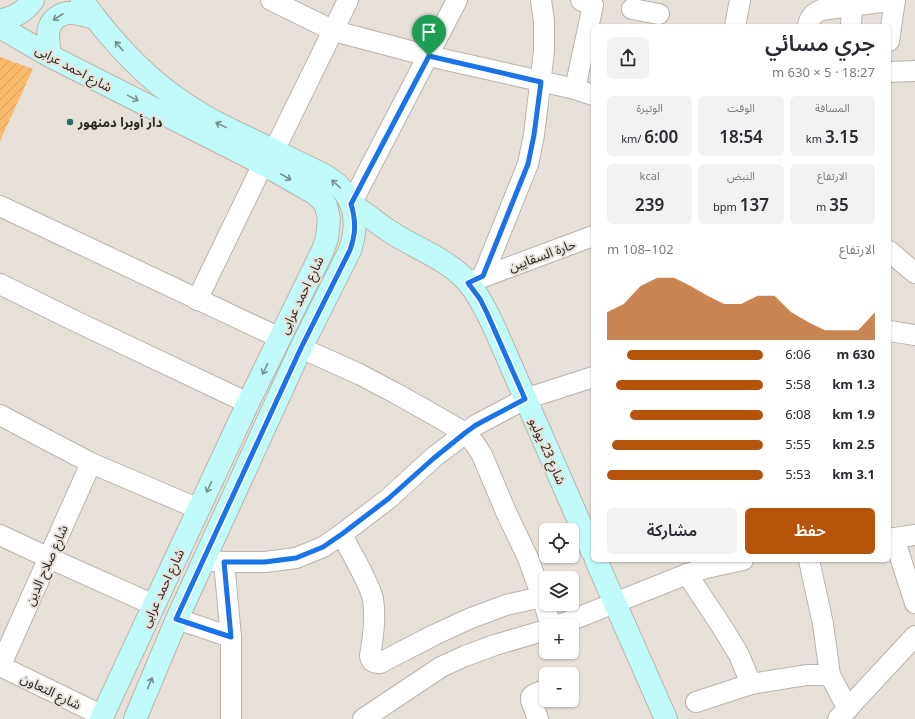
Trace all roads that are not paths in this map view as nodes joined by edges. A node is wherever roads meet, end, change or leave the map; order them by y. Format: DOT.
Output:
graph roads {
  1 [pos="33,0"];
  2 [pos="82,0"];
  3 [pos="270,0"];
  4 [pos="348,0"];
  5 [pos="457,0"];
  6 [pos="541,0"];
  7 [pos="581,0"];
  8 [pos="740,0"];
  9 [pos="895,0"];
  10 [pos="852,6"];
  11 [pos="632,9"];
  12 [pos="660,13"];
  13 [pos="95,18"];
  14 [pos="0,20"];
  15 [pos="591,24"];
  16 [pos="591,24"];
  17 [pos="735,24"];
  18 [pos="809,24"];
  19 [pos="851,24"];
  20 [pos="0,27"];
  21 [pos="891,27"];
  22 [pos="334,31"];
  23 [pos="50,56"];
  24 [pos="429,56"];
  25 [pos="915,71"];
  26 [pos="891,72"];
  27 [pos="541,82"];
  28 [pos="584,92"];
  29 [pos="268,157"];
  30 [pos="351,204"];
  31 [pos="0,206"];
  32 [pos="591,237"];
  33 [pos="891,253"];
  34 [pos="915,273"];
  35 [pos="475,280"];
  36 [pos="0,284"];
  37 [pos="197,300"];
  38 [pos="891,331"];
  39 [pos="915,335"];
  40 [pos="280,338"];
  41 [pos="301,348"];
  42 [pos="591,378"];
  43 [pos="525,399"];
  44 [pos="248,403"];
  45 [pos="0,415"];
  46 [pos="465,433"];
  47 [pos="91,463"];
  48 [pos="199,509"];
  49 [pos="342,534"];
  50 [pos="0,535"];
  51 [pos="915,535"];
  52 [pos="892,539"];
  53 [pos="591,548"];
  54 [pos="49,558"];
  55 [pos="214,561"];
  56 [pos="597,562"];
  57 [pos="733,562"];
  58 [pos="809,562"];
  59 [pos="687,574"];
  60 [pos="539,589"];
  61 [pos="539,598"];
  62 [pos="615,603"];
  63 [pos="915,603"];
  64 [pos="154,605"];
  65 [pos="176,619"];
  66 [pos="575,619"];
  67 [pos="539,632"];
  68 [pos="915,636"];
  69 [pos="231,637"];
  70 [pos="0,667"];
  71 [pos="830,675"];
  72 [pos="751,684"];
  73 [pos="539,692"];
  74 [pos="696,702"];
  75 [pos="843,714"];
  76 [pos="102,718"];
  77 [pos="135,719"];
  78 [pos="231,719"];
  79 [pos="363,719"];
  80 [pos="538,719"];
  81 [pos="666,719"];
  1 -- 14 [label="main road"];
  2 -- 13 [label="main road, شارع احمد عرابى"];
  3 -- 22 [label="street"];
  4 -- 22 [label="street"];
  5 -- 24 [label="street"];
  6 -- 27 [label="street"];
  7 -- 15 [label="street"];
  8 -- 17 [label="street"];
  9 -- 10 [label="street"];
  9 -- 21 [label="street"];
  10 -- 18 [label="street"];
  10 -- 19 [label="street"];
  11 -- 12 [label="street"];
  13 -- 23 [label="main road, one-way"];
  29 -- 13 [label="main road, شارع احمد عرابى, one-way"];
  16 -- 28 [label="street"];
  20 -- 23 [label="main road, شارع احمد عرابى"];
  22 -- 24 [label="street"];
  22 -- 29 [label="street"];
  23 -- 29 [label="main road, شارع احمد عرابى, one-way"];
  24 -- 27 [label="street"];
  24 -- 30 [label="street"];
  25 -- 26 [label="street"];
  27 -- 28 [label="street"];
  27 -- 35 [label="street"];
  30 -- 29 [label="main road, شارع احمد عرابى, one-way"];
  29 -- 37 [label="street"];
  29 -- 40 [label="main road, شارع احمد عرابى, one-way"];
  30 -- 35 [label="main road, شارع 23 يوليو"];
  30 -- 41 [label="main road, شارع احمد عرابى"];
  31 -- 37 [label="street"];
  32 -- 35 [label="street, حارة السقايين"];
  33 -- 34 [label="street"];
  35 -- 43 [label="main road, شارع 23 يوليو"];
  36 -- 44 [label="street"];
  37 -- 40 [label="street"];
  38 -- 39 [label="street"];
  40 -- 44 [label="main road, شارع احمد عرابى, one-way"];
  41 -- 46 [label="street"];
  41 -- 55 [label="main road, شارع احمد عرابى"];
  42 -- 43 [label="street"];
  43 -- 46 [label="street"];
  43 -- 53 [label="main road, شارع 23 يوليو"];
  44 -- 48 [label="main road, شارع احمد عرابى, one-way"];
  45 -- 47 [label="street"];
  46 -- 49 [label="street"];
  46 -- 60 [label="street"];
  47 -- 48 [label="street"];
  47 -- 54 [label="street, شارع صلاح الدين"];
  48 -- 64 [label="main road, شارع احمد عرابى"];
  49 -- 55 [label="street"];
  49 -- 61 [label="street"];
  50 -- 54 [label="street"];
  51 -- 52 [label="street"];
  52 -- 63 [label="street"];
  54 -- 64 [label="street"];
  54 -- 70 [label="street, شارع صلاح الدين"];
  55 -- 65 [label="main road, شارع احمد عرابى"];
  55 -- 69 [label="street"];
  56 -- 62 [label="main road"];
  57 -- 59 [label="street"];
  58 -- 71 [label="street"];
  59 -- 62 [label="street"];
  59 -- 72 [label="street"];
  62 -- 66 [label="street"];
  62 -- 81 [label="main road"];
  64 -- 76 [label="main road, شارع احمد عرابى"];
  65 -- 69 [label="street"];
  77 -- 65 [label="main road, شارع احمد عرابى, one-way"];
  67 -- 79 [label="street"];
  68 -- 75 [label="street"];
  69 -- 78 [label="street"];
  70 -- 76 [label="street, شارع التعاون"];
  71 -- 72 [label="street"];
  71 -- 75 [label="street"];
  72 -- 74 [label="street"];
  73 -- 80 [label="street"];
}
